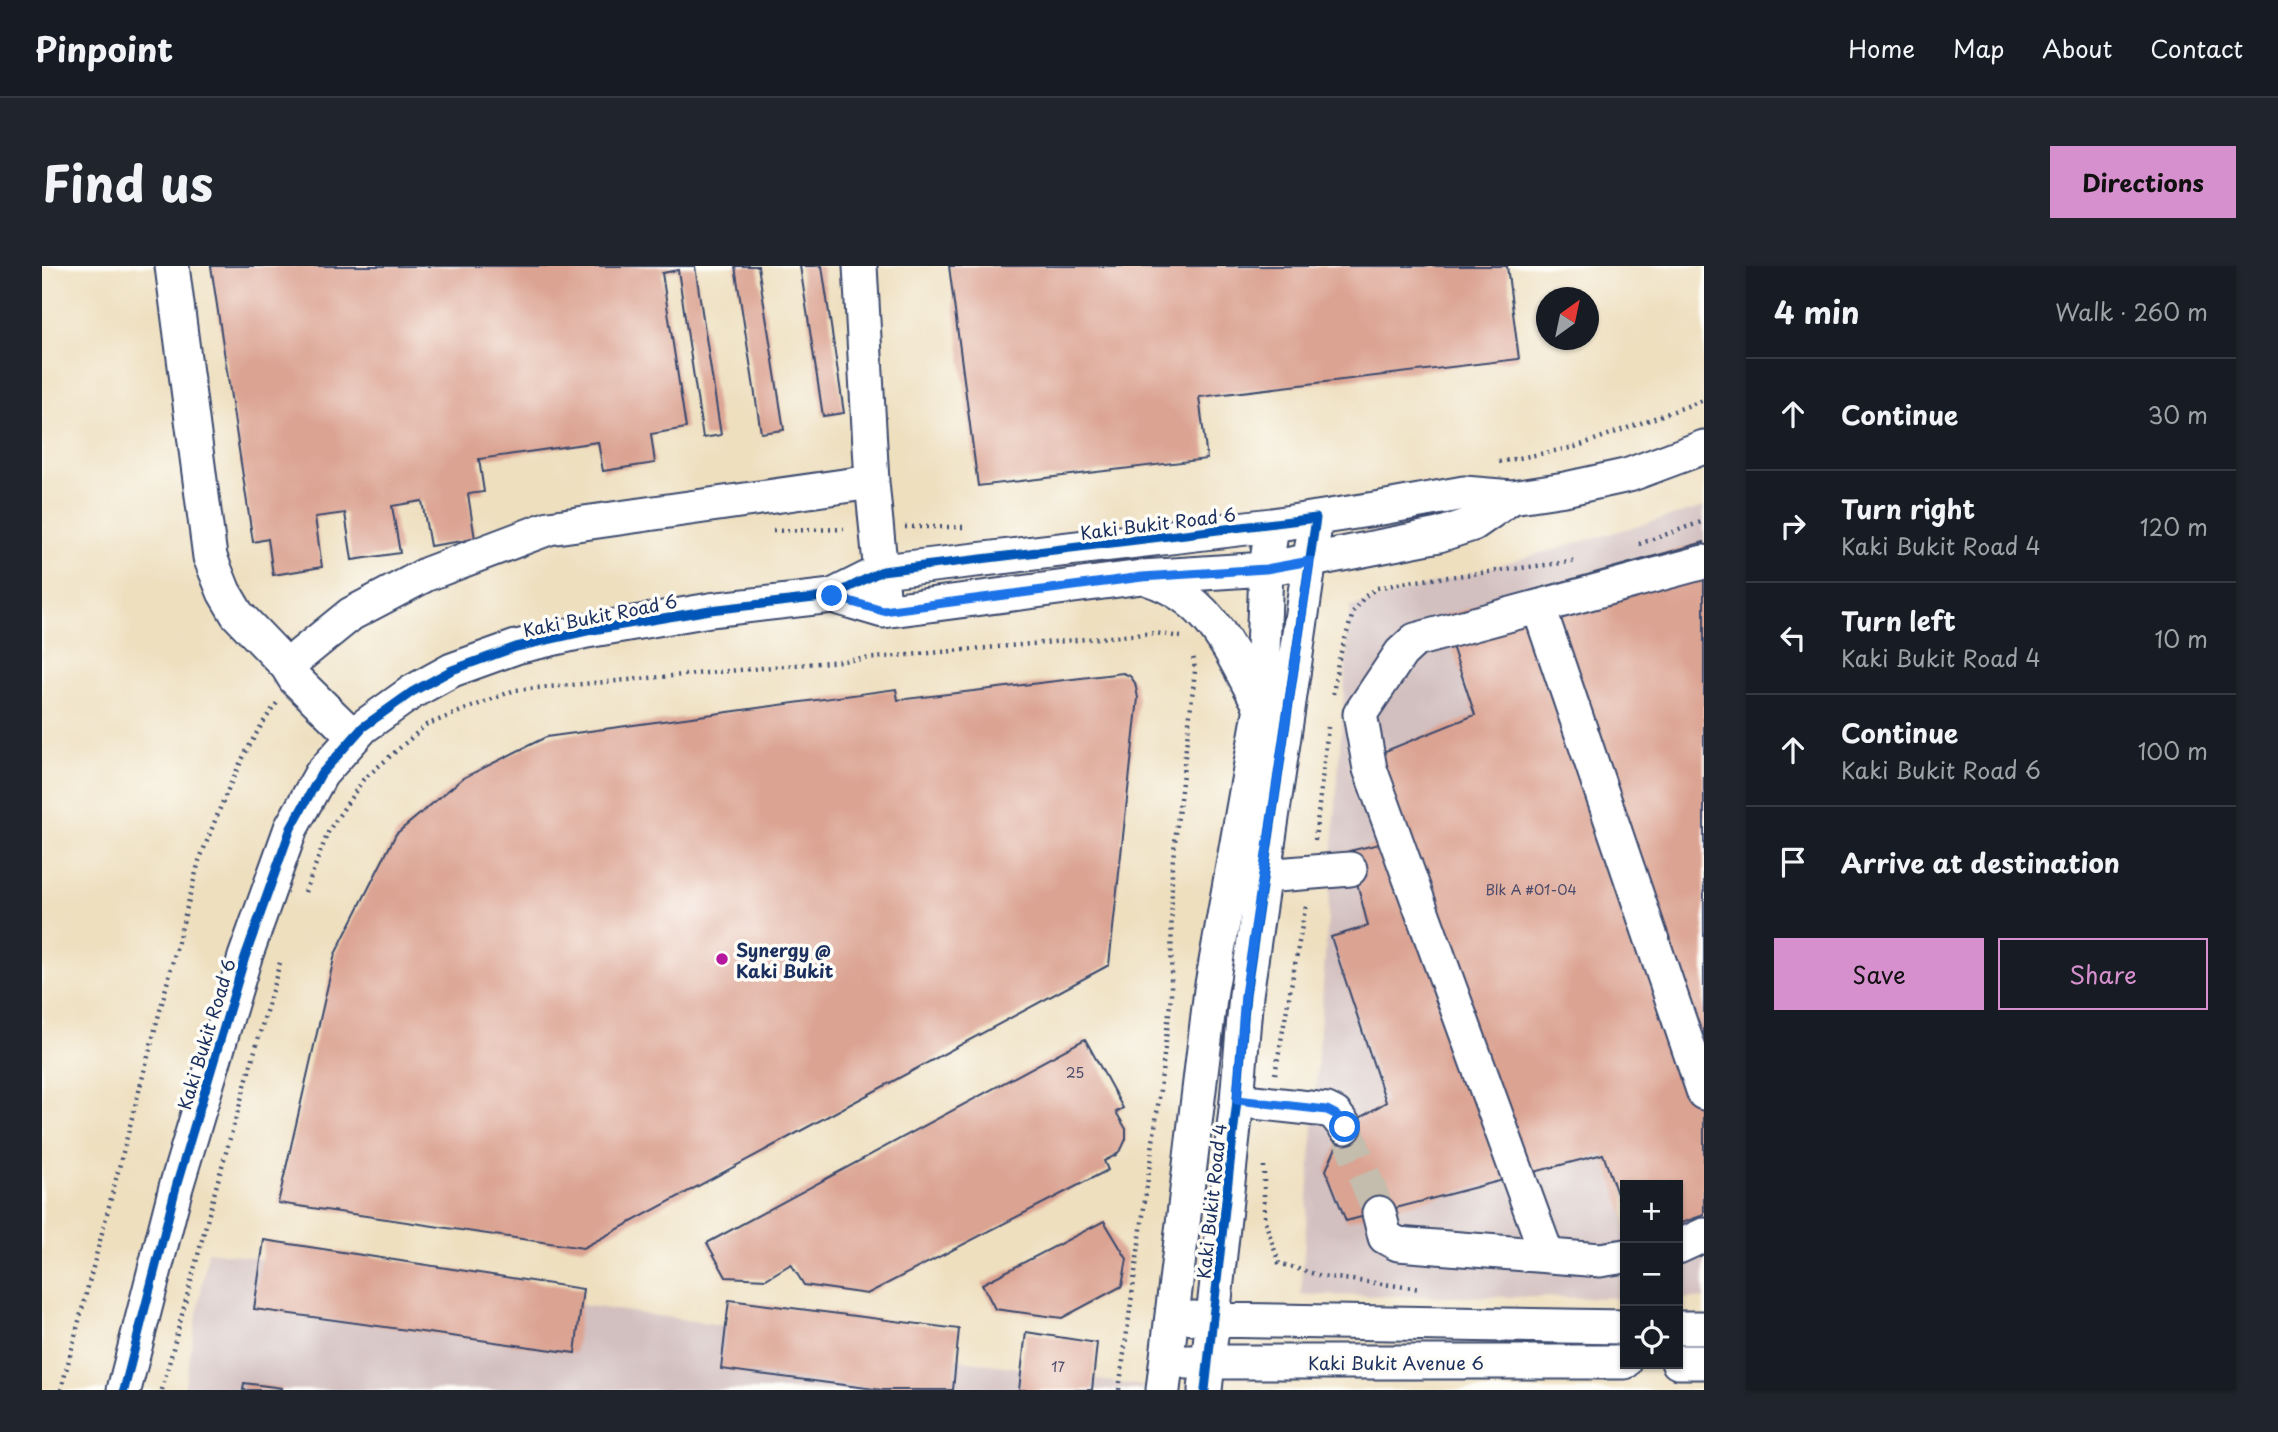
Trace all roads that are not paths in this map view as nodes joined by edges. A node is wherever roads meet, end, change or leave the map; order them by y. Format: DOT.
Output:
graph roads {
  1 [pos="172,266"];
  2 [pos="860,266"];
  3 [pos="1704,447"];
  4 [pos="872,482"];
  5 [pos="1512,497"];
  6 [pos="1316,519"];
  7 [pos="1272,525"];
  8 [pos="1310,561"];
  9 [pos="1704,562"];
  10 [pos="1266,569"];
  11 [pos="882,571"];
  12 [pos="1142,577"];
  13 [pos="832,596"];
  14 [pos="1539,608"];
  15 [pos="883,611"];
  16 [pos="291,673"];
  17 [pos="1261,707"];
  18 [pos="354,737"];
  19 [pos="1350,869"];
  20 [pos="1264,876"];
  21 [pos="1704,1093"];
  22 [pos="1253,1102"];
  23 [pos="1345,1127"];
  24 [pos="1379,1213"];
  25 [pos="1704,1236"];
  26 [pos="1683,1245"];
  27 [pos="1547,1255"];
  28 [pos="1620,1257"];
  29 [pos="1173,1315"];
  30 [pos="1214,1320"];
  31 [pos="1620,1327"];
  32 [pos="1683,1328"];
  33 [pos="1704,1328"];
  34 [pos="1620,1362"];
  35 [pos="1683,1362"];
  36 [pos="1704,1362"];
  37 [pos="1165,1376"];
  38 [pos="1206,1376"];
  39 [pos="124,1390"];
  1 -- 16 [label="street"];
  2 -- 4 [label="street"];
  3 -- 5 [label="street"];
  4 -- 11 [label="street"];
  4 -- 16 [label="street"];
  5 -- 6 [label="street"];
  5 -- 8 [label="street"];
  6 -- 7 [label="street"];
  6 -- 8 [label="street, Kaki Bukit Road 4"];
  7 -- 10 [label="street, Kaki Bukit Road 4"];
  7 -- 11 [label="street, Kaki Bukit Road 6"];
  8 -- 10 [label="street"];
  8 -- 20 [label="street, Kaki Bukit Road 4"];
  9 -- 14 [label="street"];
  10 -- 12 [label="street, Kaki Bukit Road 6"];
  10 -- 17 [label="street, Kaki Bukit Road 4"];
  11 -- 13 [label="street, Kaki Bukit Road 6"];
  11 -- 15 [label="street"];
  12 -- 15 [label="street, Kaki Bukit Road 6"];
  12 -- 17 [label="street"];
  13 -- 15 [label="street, Kaki Bukit Road 6"];
  13 -- 18 [label="street, Kaki Bukit Road 6"];
  14 -- 21 [label="street"];
  14 -- 27 [label="street"];
  16 -- 18 [label="street"];
  17 -- 29 [label="street, Kaki Bukit Road 4"];
  18 -- 39 [label="street, Kaki Bukit Road 6"];
  19 -- 20 [label="street"];
  20 -- 22 [label="street, Kaki Bukit Road 4"];
  22 -- 23 [label="street"];
  22 -- 30 [label="street, Kaki Bukit Road 4"];
  24 -- 27 [label="street"];
  25 -- 26 [label="street"];
  27 -- 28 [label="street"];
  29 -- 30 [label="street"];
  29 -- 37 [label="street, Kaki Bukit Road 4"];
  30 -- 31 [label="street"];
  30 -- 38 [label="street, Kaki Bukit Road 4"];
  32 -- 33 [label="street"];
  34 -- 38 [label="street, Kaki Bukit Avenue 6"];
  35 -- 36 [label="street"];
  37 -- 38 [label="street, Kaki Bukit Avenue 6"];
}
